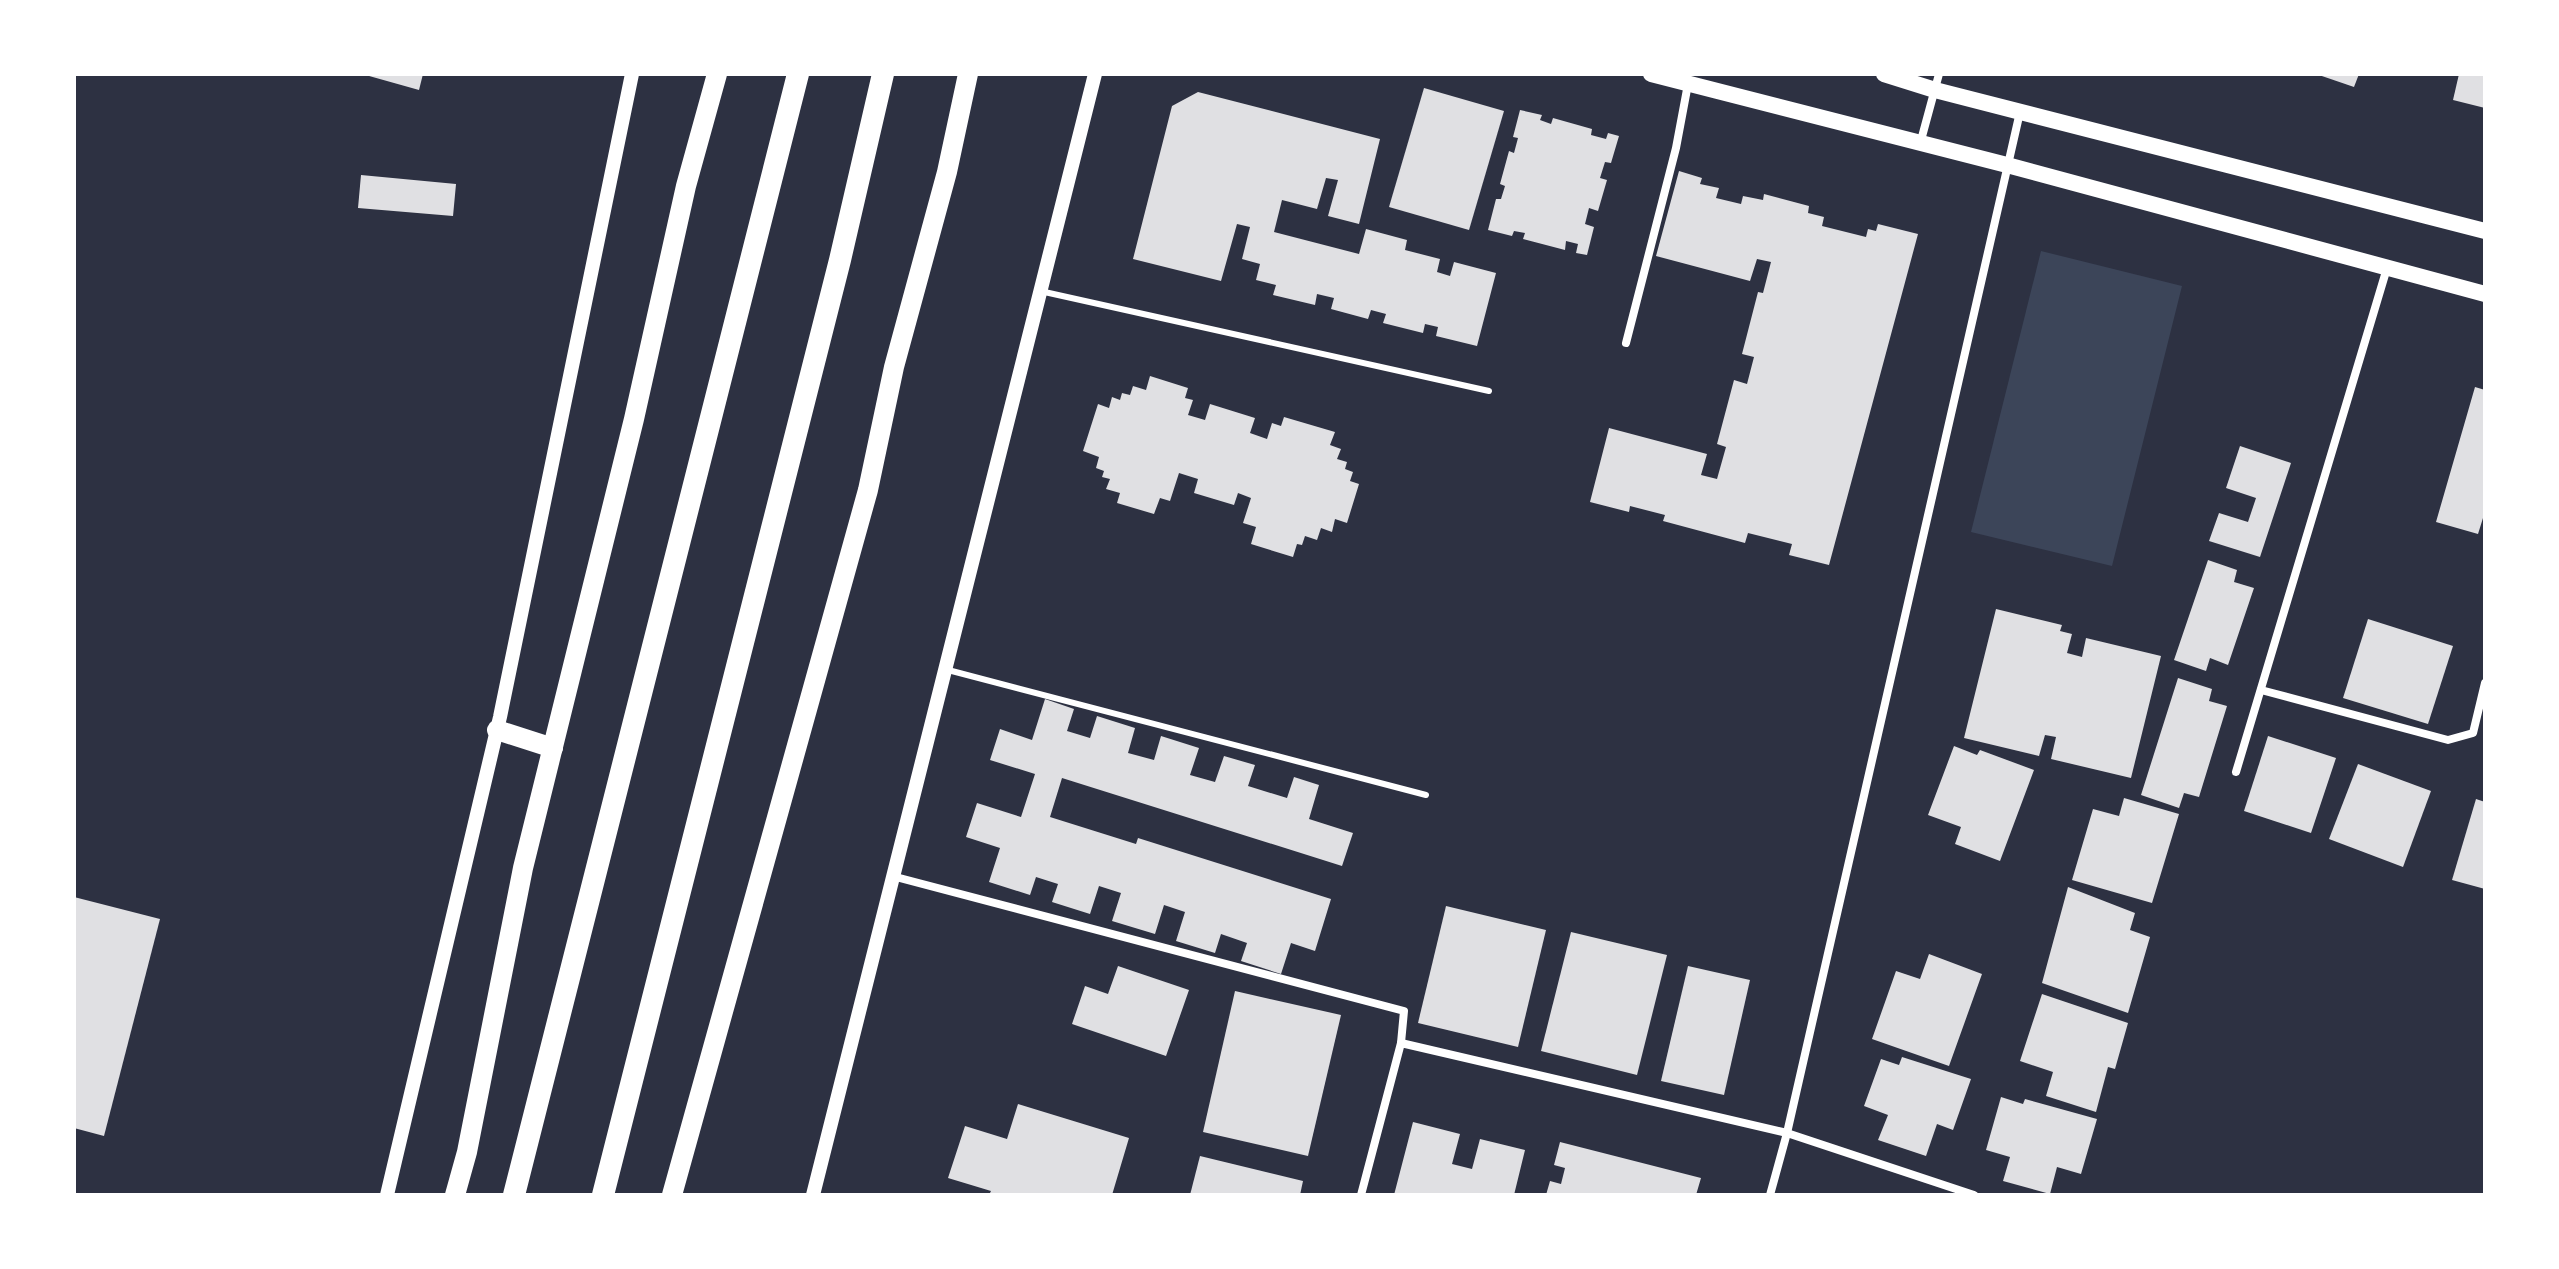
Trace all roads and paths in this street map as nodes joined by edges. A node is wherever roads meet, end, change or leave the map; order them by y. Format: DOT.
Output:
graph roads {
  1 [pos="632,74"];
  2 [pos="717,74"];
  3 [pos="798,74"];
  4 [pos="883,74"];
  5 [pos="968,74"];
  6 [pos="1095,74"];
  7 [pos="1651,74"];
  8 [pos="1884,74"];
  9 [pos="1937,82"];
  10 [pos="1688,84"];
  11 [pos="2020,112"];
  12 [pos="1920,145"];
  13 [pos="2007,165"];
  14 [pos="2485,231"];
  15 [pos="2387,268"];
  16 [pos="1040,291"];
  17 [pos="2485,294"];
  18 [pos="1626,343"];
  19 [pos="1489,391"];
  20 [pos="944,669"];
  21 [pos="2485,683"];
  22 [pos="2261,690"];
  23 [pos="497,730"];
  24 [pos="553,748"];
  25 [pos="2236,772"];
  26 [pos="1426,795"];
  27 [pos="891,876"];
  28 [pos="1401,1043"];
  29 [pos="1787,1133"];
  30 [pos="387,1195"];
  31 [pos="455,1195"];
  32 [pos="514,1195"];
  33 [pos="603,1195"];
  34 [pos="672,1195"];
  35 [pos="813,1195"];
  36 [pos="1361,1195"];
  37 [pos="1770,1195"];
  38 [pos="1974,1195"];
  1 -- 23 [label="street"];
  2 -- 24 [label="main road"];
  3 -- 32 [label="highway"];
  4 -- 33 [label="highway"];
  5 -- 34 [label="main road"];
  6 -- 16 [label="street"];
  7 -- 10 [label="main road"];
  8 -- 9 [label="main road"];
  9 -- 11 [label="main road"];
  9 -- 12 [label="street"];
  10 -- 12 [label="main road"];
  10 -- 18 [label="street"];
  11 -- 13 [label="street"];
  11 -- 14 [label="main road"];
  12 -- 13 [label="main road"];
  13 -- 15 [label="main road"];
  13 -- 29 [label="street"];
  15 -- 17 [label="main road"];
  15 -- 22 [label="street"];
  16 -- 19 [label="lane"];
  16 -- 20 [label="street"];
  20 -- 26 [label="lane"];
  20 -- 27 [label="street"];
  21 -- 22 [label="street"];
  22 -- 25 [label="street"];
  23 -- 24 [label="main road"];
  23 -- 30 [label="street"];
  24 -- 31 [label="main road"];
  27 -- 28 [label="street"];
  27 -- 35 [label="street"];
  28 -- 29 [label="street"];
  28 -- 36 [label="street"];
  29 -- 37 [label="street"];
  29 -- 38 [label="street"];
}
